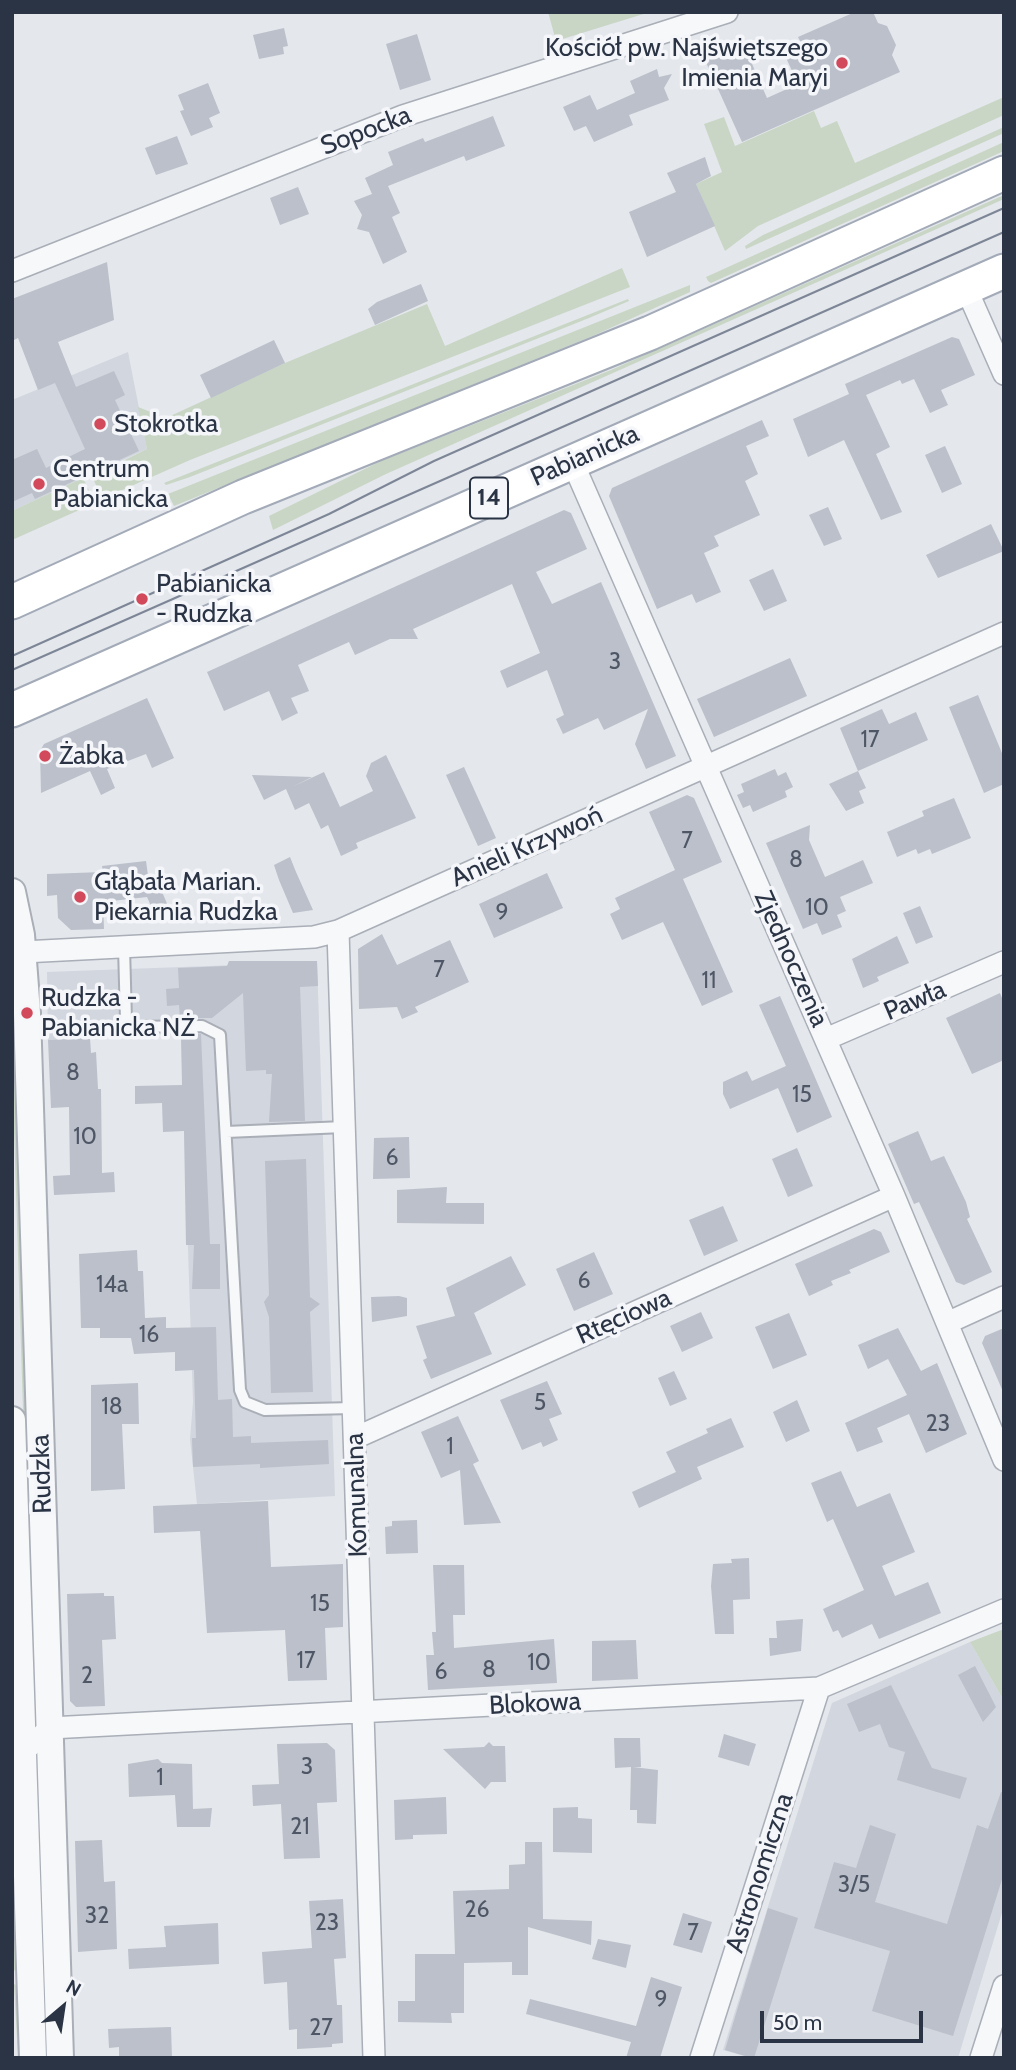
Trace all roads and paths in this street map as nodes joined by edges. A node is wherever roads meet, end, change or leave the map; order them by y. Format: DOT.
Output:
graph roads {
  1 [pos="727,12"];
  2 [pos="1004,173"];
  3 [pos="12,271"];
  4 [pos="1004,271"];
  5 [pos="966,288"];
  6 [pos="1004,374"];
  7 [pos="572,461"];
  8 [pos="12,602"];
  9 [pos="1004,634"];
  10 [pos="12,710"];
  11 [pos="706,768"];
  12 [pos="12,892"];
  13 [pos="338,932"];
  14 [pos="124,947"];
  15 [pos="23,952"];
  16 [pos="1004,962"];
  17 [pos="826,1039"];
  18 [pos="344,1127"];
  19 [pos="226,1132"];
  20 [pos="894,1196"];
  21 [pos="1004,1297"];
  22 [pos="947,1323"];
  23 [pos="354,1408"];
  24 [pos="12,1420"];
  25 [pos="355,1438"];
  26 [pos="1004,1460"];
  27 [pos="1004,1610"];
  28 [pos="819,1688"];
  29 [pos="364,1713"];
  30 [pos="50,1728"];
  31 [pos="18,1752"];
  32 [pos="1004,1986"];
  33 [pos="33,2058"];
  34 [pos="60,2058"];
  35 [pos="374,2058"];
  36 [pos="701,2058"];
  37 [pos="981,2058"];
  1 -- 3 [label="street, Sopocka"];
  2 -- 8 [label="main road"];
  4 -- 5 [label="main road, Pabianicka / 14"];
  5 -- 6 [label="street"];
  5 -- 7 [label="main road, Pabianicka / 14"];
  7 -- 10 [label="main road, Pabianicka / 14"];
  7 -- 11 [label="street, Zjednoczenia"];
  9 -- 11 [label="street, Anieli Krzywoń"];
  11 -- 13 [label="street, Anieli Krzywoń"];
  11 -- 17 [label="street, Zjednoczenia"];
  12 -- 15 [label="street, Rudzka"];
  13 -- 14 [label="street, Anieli Krzywoń"];
  13 -- 18 [label="street, Komunalna"];
  14 -- 15 [label="street, Anieli Krzywoń"];
  14 -- 19 [label="lane"];
  15 -- 30 [label="street, Rudzka"];
  16 -- 17 [label="street, Pawła"];
  17 -- 20 [label="street, Zjednoczenia"];
  18 -- 19 [label="lane"];
  18 -- 23 [label="street, Komunalna"];
  19 -- 23 [label="lane"];
  20 -- 22 [label="street, Zjednoczenia"];
  20 -- 25 [label="street, Rtęciowa"];
  21 -- 22 [label="street"];
  22 -- 26 [label="street, Zjednoczenia"];
  23 -- 25 [label="street, Komunalna"];
  24 -- 31 [label="street, Rudzka"];
  25 -- 29 [label="street, Komunalna"];
  27 -- 28 [label="street, Blokowa"];
  28 -- 29 [label="street, Blokowa"];
  28 -- 36 [label="street, Astronomiczna"];
  29 -- 30 [label="street, Blokowa"];
  29 -- 35 [label="street, Komunalna"];
  30 -- 31 [label="street"];
  30 -- 34 [label="street, Rudzka"];
  31 -- 33 [label="street, Rudzka"];
  32 -- 37 [label="street"];
}
